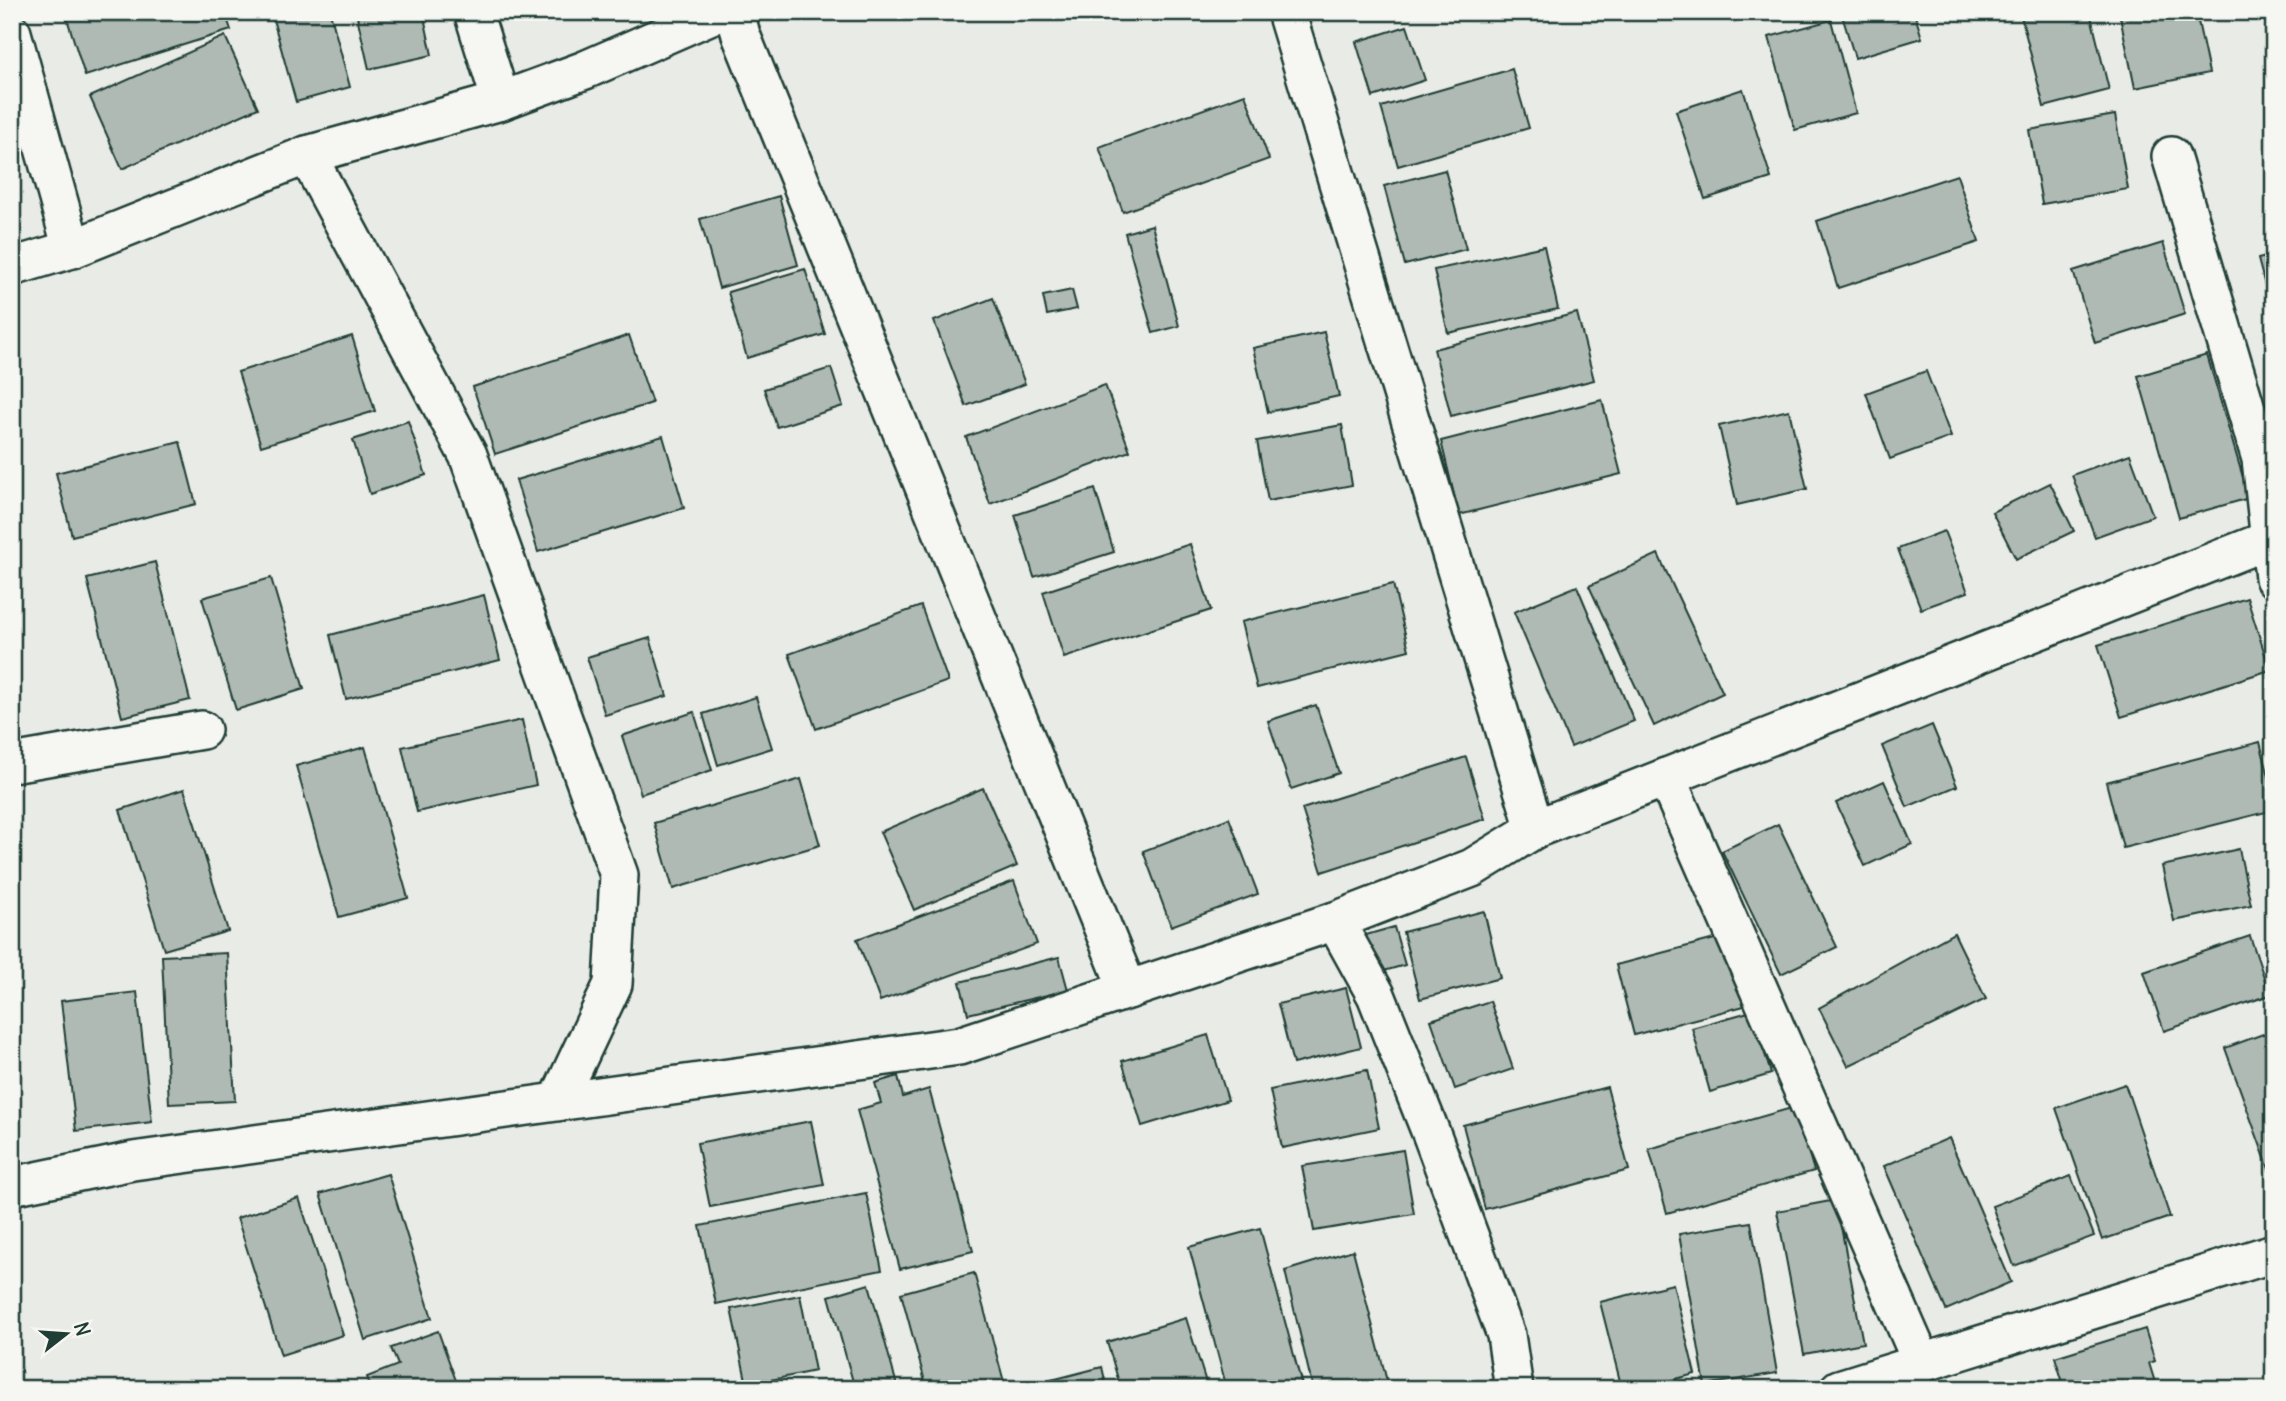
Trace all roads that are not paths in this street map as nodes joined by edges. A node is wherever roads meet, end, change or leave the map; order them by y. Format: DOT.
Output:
graph roads {
  1 [pos="473,12"];
  2 [pos="718,12"];
  3 [pos="735,12"];
  4 [pos="1286,12"];
  5 [pos="12,33"];
  6 [pos="501,101"];
  7 [pos="307,155"];
  8 [pos="2171,156"];
  9 [pos="72,249"];
  10 [pos="12,267"];
  11 [pos="2268,540"];
  12 [pos="2274,578"];
  13 [pos="202,730"];
  14 [pos="12,763"];
  15 [pos="1666,777"];
  16 [pos="1535,829"];
  17 [pos="1335,921"];
  18 [pos="1128,990"];
  19 [pos="558,1101"];
  20 [pos="12,1186"];
  21 [pos="2274,1253"];
  22 [pos="1922,1363"];
  23 [pos="1514,1389"];
  24 [pos="1839,1389"];
  1 -- 6 [label="street"];
  2 -- 6 [label="street"];
  3 -- 18 [label="street"];
  4 -- 16 [label="street"];
  5 -- 9 [label="street"];
  6 -- 7 [label="street"];
  7 -- 9 [label="street"];
  7 -- 19 [label="street"];
  8 -- 11 [label="street"];
  9 -- 10 [label="street"];
  11 -- 12 [label="street"];
  11 -- 15 [label="street"];
  13 -- 14 [label="street"];
  15 -- 16 [label="street"];
  15 -- 22 [label="street"];
  16 -- 17 [label="street"];
  17 -- 18 [label="street"];
  17 -- 23 [label="street"];
  18 -- 19 [label="street"];
  19 -- 20 [label="street"];
  21 -- 22 [label="street"];
  22 -- 24 [label="street"];
}
